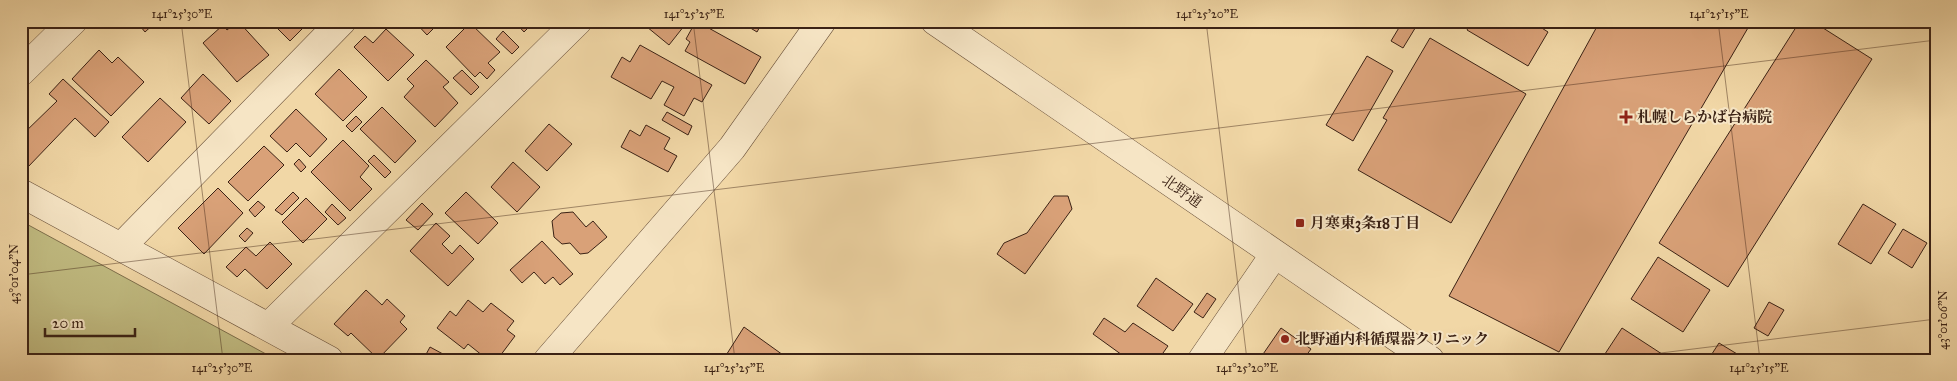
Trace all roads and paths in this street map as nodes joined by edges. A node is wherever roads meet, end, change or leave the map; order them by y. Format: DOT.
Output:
graph roads {
  1 [pos="72,21"];
  2 [pos="342,21"];
  3 [pos="578,21"];
  4 [pos="822,21"];
  5 [pos="935,21"];
  6 [pos="21,72"];
  7 [pos="21,193"];
  8 [pos="121,247"];
  9 [pos="1274,255"];
  10 [pos="269,326"];
  11 [pos="329,360"];
  12 [pos="548,360"];
  13 [pos="1202,360"];
  14 [pos="1430,360"];
  1 -- 6 [label="street"];
  2 -- 8 [label="street"];
  3 -- 10 [label="street"];
  4 -- 12 [label="street"];
  5 -- 9 [label="street, 北野通"];
  7 -- 8 [label="street"];
  8 -- 10 [label="street"];
  9 -- 13 [label="street"];
  9 -- 14 [label="street, 北野通"];
  10 -- 11 [label="street"];
}
